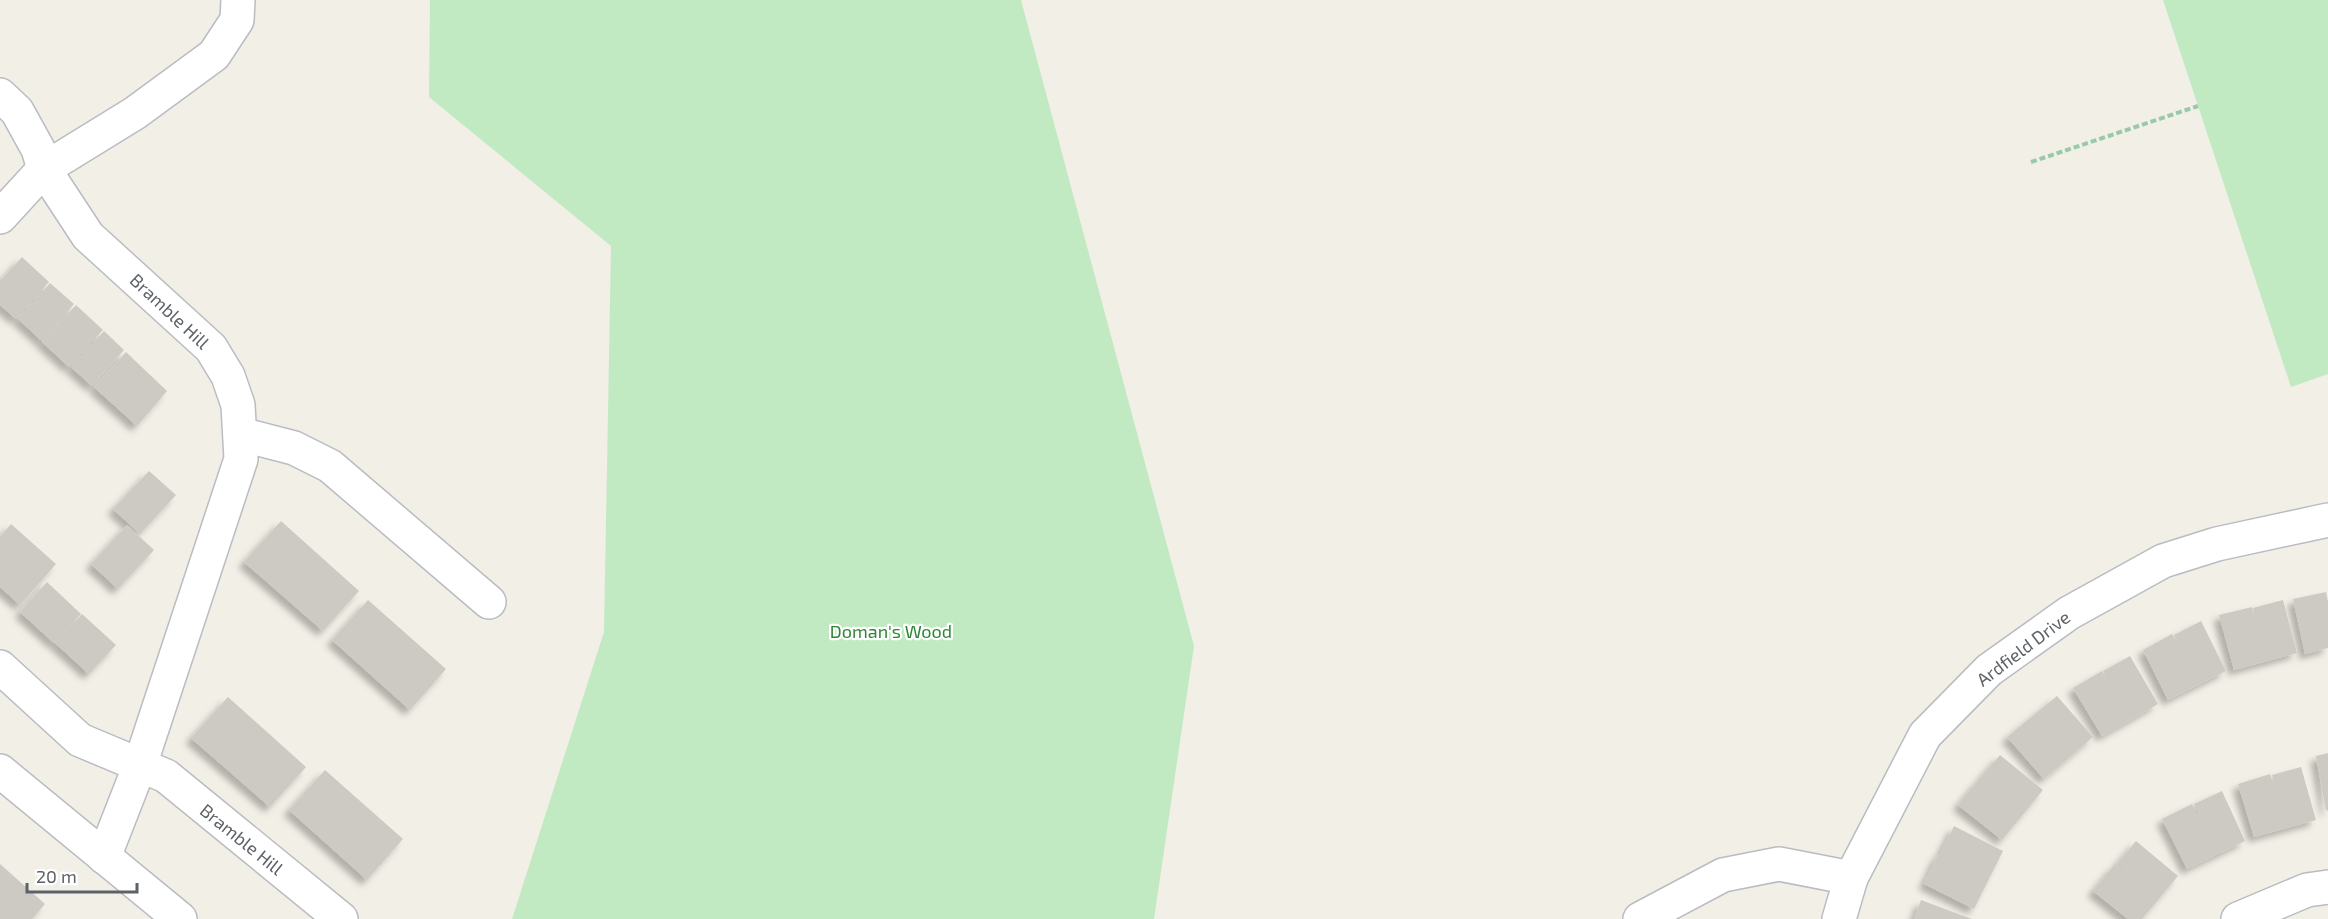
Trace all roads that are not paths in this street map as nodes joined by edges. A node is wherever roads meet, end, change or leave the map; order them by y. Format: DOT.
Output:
graph roads {
  1 [pos="238,0"];
  2 [pos="0,95"];
  3 [pos="44,169"];
  4 [pos="0,217"];
  5 [pos="240,434"];
  6 [pos="2328,520"];
  7 [pos="489,602"];
  8 [pos="0,667"];
  9 [pos="140,765"];
  10 [pos="0,771"];
  11 [pos="104,857"];
  12 [pos="1851,878"];
  13 [pos="2328,887"];
  14 [pos="180,919"];
  15 [pos="341,919"];
  16 [pos="1640,919"];
  17 [pos="1839,919"];
  18 [pos="2238,919"];
  1 -- 3 [label="street"];
  2 -- 3 [label="street, Bramble Hill"];
  3 -- 4 [label="street"];
  3 -- 5 [label="street, Bramble Hill"];
  5 -- 7 [label="street"];
  5 -- 9 [label="street, Bramble Hill"];
  6 -- 12 [label="street, Ardfield Drive"];
  8 -- 9 [label="street, Bramble Hill"];
  9 -- 11 [label="street, Bramble Hill"];
  9 -- 15 [label="street, Bramble Hill"];
  10 -- 11 [label="street"];
  11 -- 14 [label="street"];
  12 -- 16 [label="street"];
  12 -- 17 [label="street, Ardfield Drive"];
  13 -- 18 [label="street"];
}
